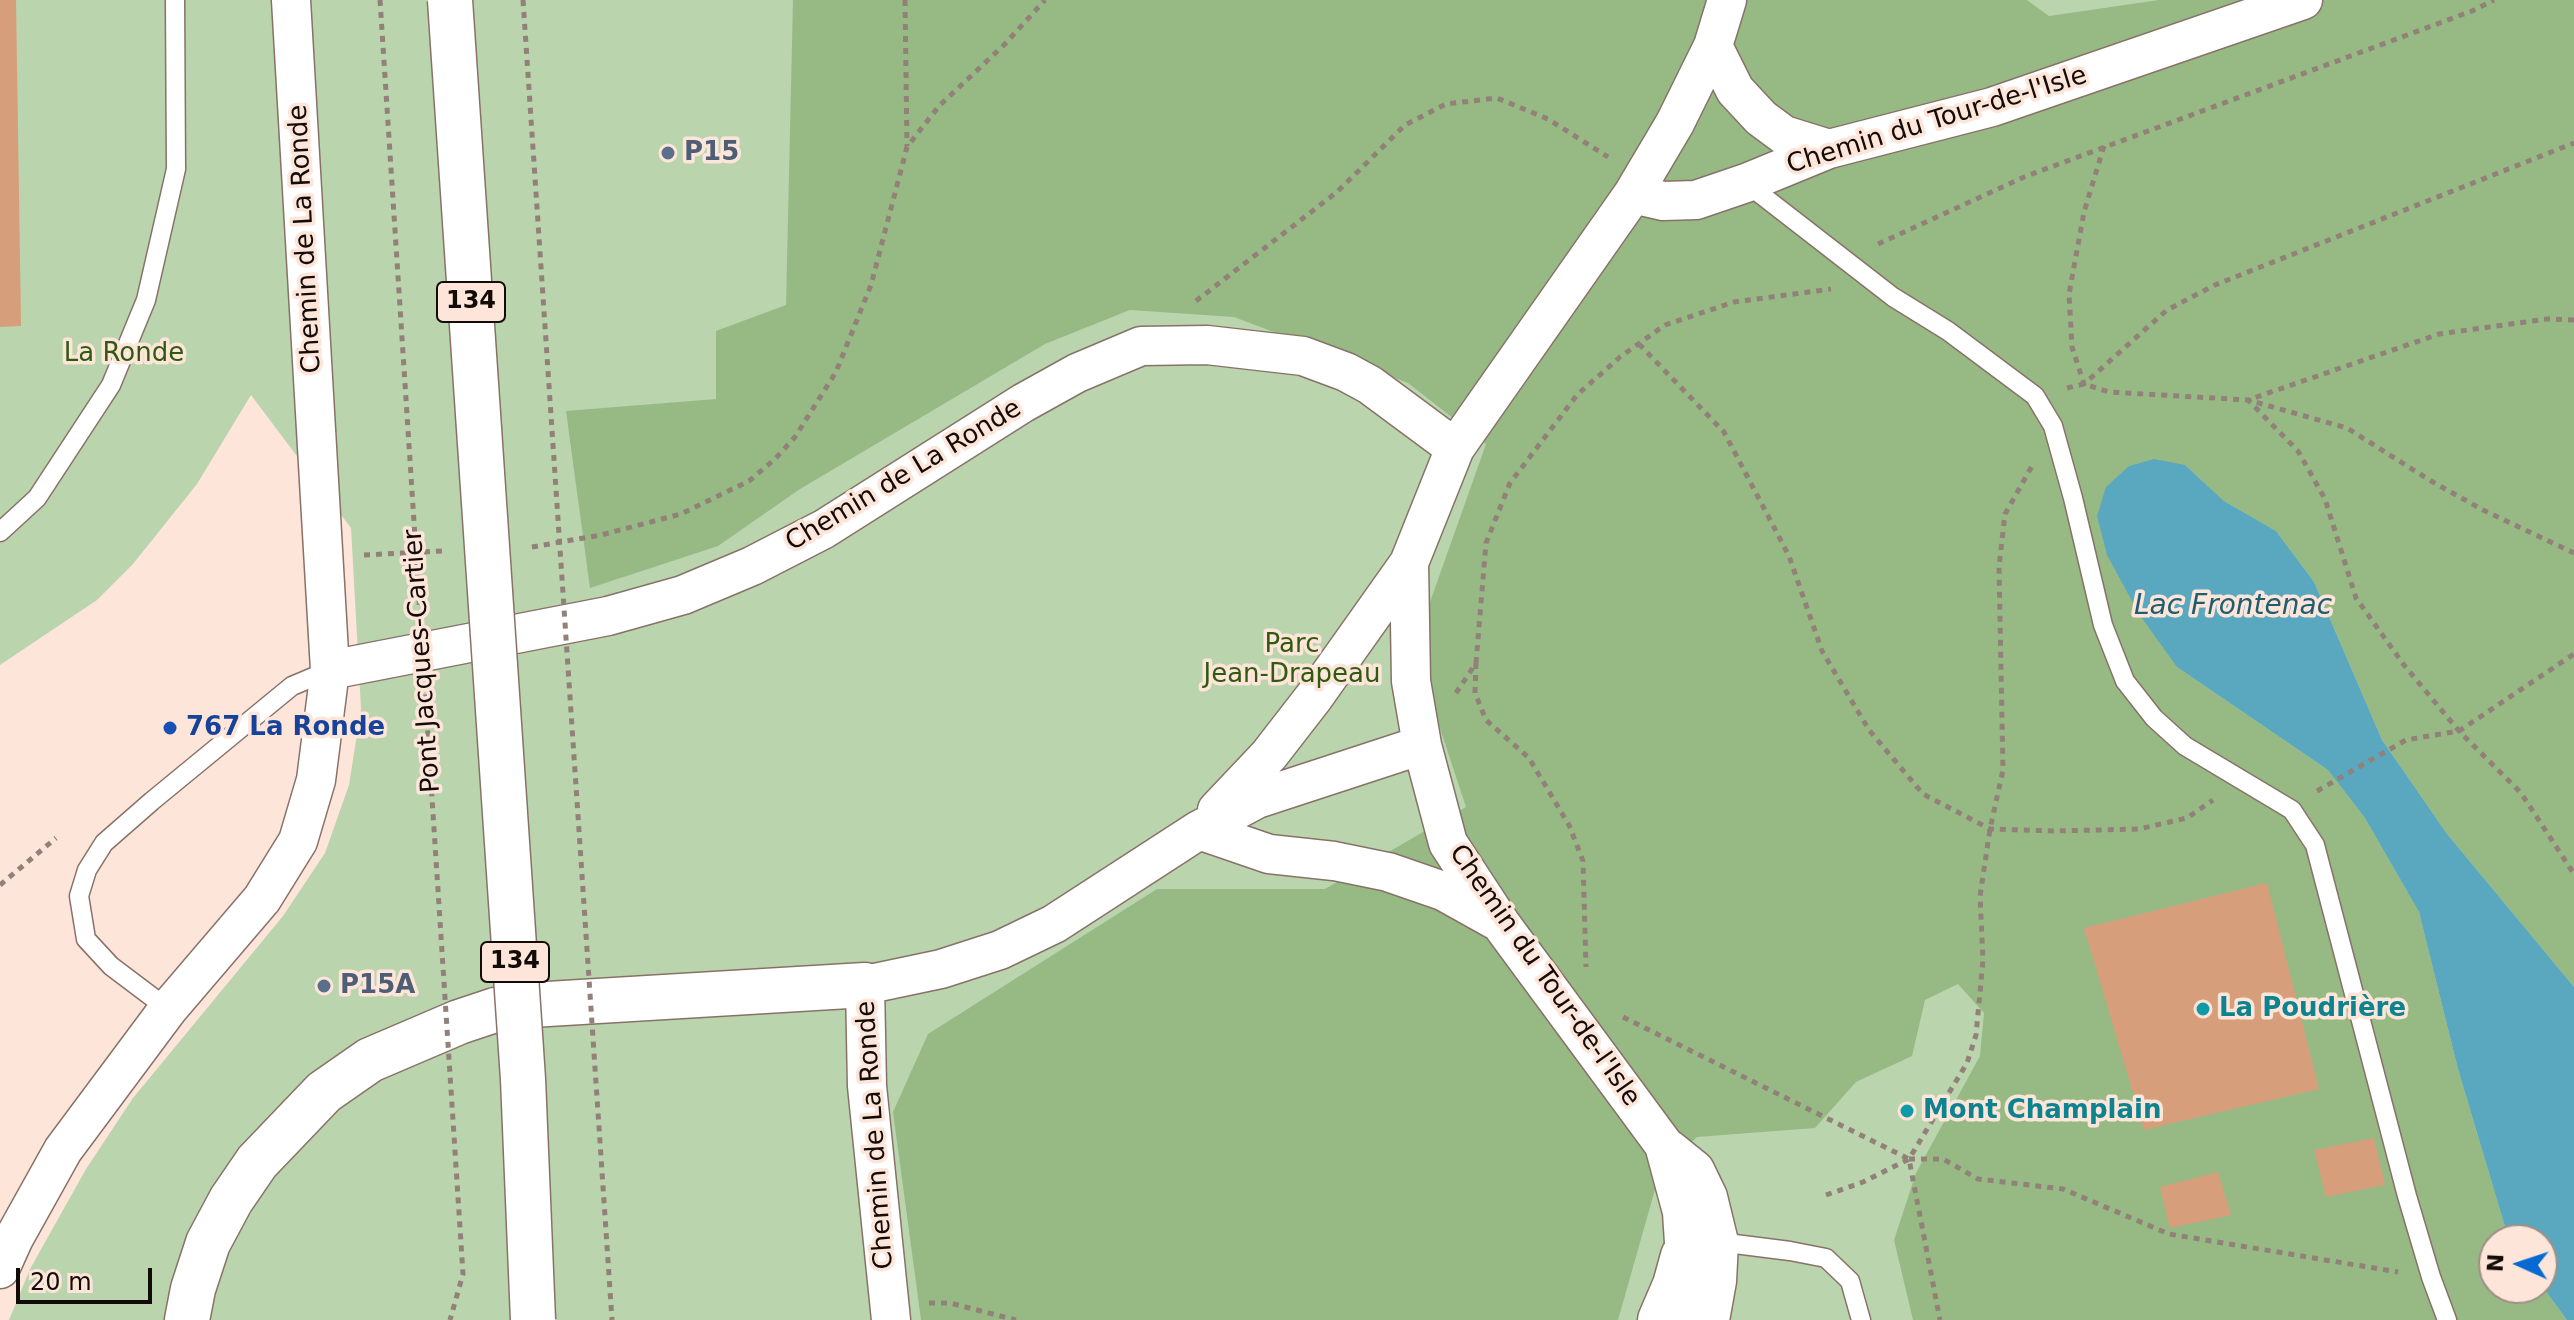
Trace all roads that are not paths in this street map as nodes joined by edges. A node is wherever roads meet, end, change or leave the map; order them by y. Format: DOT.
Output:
graph roads {
  1 [pos="175,0"];
  2 [pos="291,0"];
  3 [pos="450,0"];
  4 [pos="1727,0"];
  5 [pos="2303,0"];
  6 [pos="1713,46"];
  7 [pos="1829,149"];
  8 [pos="1746,183"];
  9 [pos="1633,194"];
  10 [pos="1455,448"];
  11 [pos="0,532"];
  12 [pos="1409,563"];
  13 [pos="330,670"];
  14 [pos="1422,745"];
  15 [pos="1199,830"];
  16 [pos="1501,924"];
  17 [pos="865,985"];
  18 [pos="168,1009"];
  19 [pos="1701,1249"];
  20 [pos="0,1269"];
  21 [pos="905,1311"];
  22 [pos="187,1320"];
  23 [pos="533,1320"];
  24 [pos="1660,1320"];
  25 [pos="1689,1320"];
  26 [pos="1710,1320"];
  27 [pos="1861,1320"];
  28 [pos="2447,1320"];
  1 -- 11 [label="lane"];
  2 -- 13 [label="street, Chemin de La Ronde"];
  3 -- 23 [label="main road, 134, bridge"];
  4 -- 6 [label="street"];
  5 -- 7 [label="street, Chemin du Tour-de-l'Isle"];
  6 -- 7 [label="street"];
  6 -- 9 [label="street"];
  7 -- 8 [label="street, Chemin du Tour-de-l'Isle"];
  8 -- 9 [label="street, Chemin du Tour-de-l'Isle"];
  8 -- 28 [label="lane"];
  9 -- 10 [label="street, Chemin du Tour-de-l'Isle"];
  10 -- 12 [label="street, Chemin du Tour-de-l'Isle"];
  10 -- 13 [label="street, Chemin de La Ronde"];
  12 -- 14 [label="street, Chemin du Tour-de-l'Isle"];
  12 -- 15 [label="street"];
  13 -- 18 [label="street, Chemin de La Ronde"];
  13 -- 18 [label="lane, Chemin de La Ronde"];
  14 -- 15 [label="street, Chemin de La Ronde"];
  14 -- 16 [label="street, Chemin du Tour-de-l'Isle"];
  15 -- 16 [label="street"];
  15 -- 17 [label="street, Chemin de La Ronde"];
  16 -- 19 [label="street, Chemin du Tour-de-l'Isle"];
  17 -- 21 [label="street, Chemin de La Ronde"];
  17 -- 22 [label="main road"];
  18 -- 20 [label="street, Chemin de La Ronde"];
  19 -- 24 [label="main road"];
  19 -- 25 [label="street, Chemin du Tour-de-l'Isle"];
  19 -- 26 [label="street"];
  19 -- 27 [label="lane"];
}
